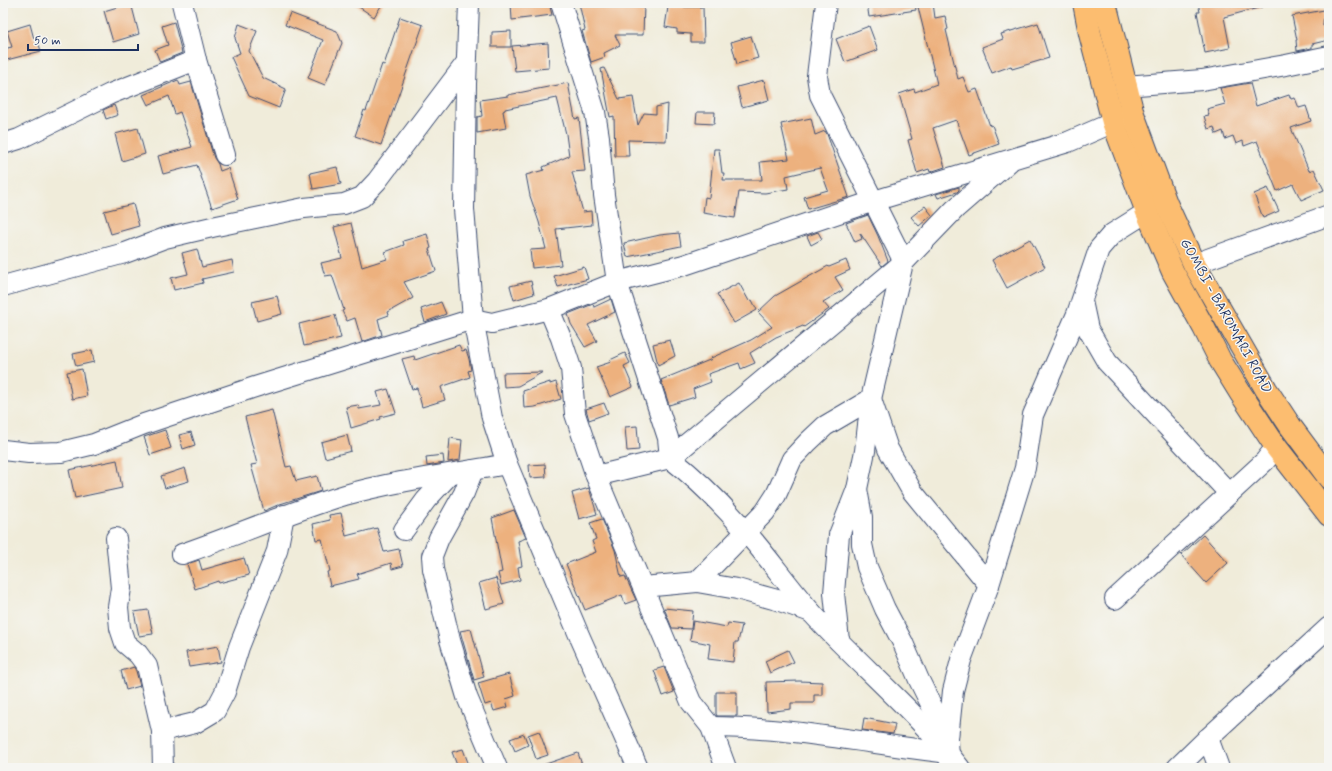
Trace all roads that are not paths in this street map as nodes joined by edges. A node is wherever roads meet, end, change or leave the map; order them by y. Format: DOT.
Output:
graph roads {
  1 [pos="182,3"];
  2 [pos="469,3"];
  3 [pos="561,3"];
  4 [pos="826,3"];
  5 [pos="1084,3"];
  6 [pos="1105,3"];
  7 [pos="1329,56"];
  8 [pos="196,60"];
  9 [pos="466,63"];
  10 [pos="1126,86"];
  11 [pos="1133,114"];
  12 [pos="1113,122"];
  13 [pos="3,144"];
  14 [pos="225,155"];
  15 [pos="1011,160"];
  16 [pos="874,201"];
  17 [pos="1147,212"];
  18 [pos="1329,216"];
  19 [pos="903,263"];
  20 [pos="1194,264"];
  21 [pos="617,282"];
  22 [pos="3,286"];
  23 [pos="1082,301"];
  24 [pos="549,309"];
  25 [pos="473,319"];
  26 [pos="871,399"];
  27 [pos="1276,447"];
  28 [pos="3,450"];
  29 [pos="670,458"];
  30 [pos="506,464"];
  31 [pos="473,470"];
  32 [pos="450,474"];
  33 [pos="596,476"];
  34 [pos="1328,476"];
  35 [pos="857,489"];
  36 [pos="1229,493"];
  37 [pos="284,515"];
  38 [pos="1329,515"];
  39 [pos="404,530"];
  40 [pos="746,531"];
  41 [pos="116,538"];
  42 [pos="182,554"];
  43 [pos="697,582"];
  44 [pos="989,585"];
  45 [pos="643,587"];
  46 [pos="1116,599"];
  47 [pos="811,612"];
  48 [pos="1329,627"];
  49 [pos="839,641"];
  50 [pos="711,727"];
  51 [pos="162,731"];
  52 [pos="1208,738"];
  53 [pos="952,757"];
  54 [pos="163,768"];
  55 [pos="497,768"];
  56 [pos="638,768"];
  57 [pos="726,768"];
  58 [pos="1177,768"];
  59 [pos="1219,768"];
  1 -- 8 [label="street"];
  2 -- 9 [label="street"];
  3 -- 21 [label="street"];
  4 -- 16 [label="street"];
  5 -- 12 [label="main road, GOMBI - BAROMARI ROAD"];
  6 -- 10 [label="main road, GOMBI - BAROMARI ROAD"];
  7 -- 10 [label="street"];
  8 -- 13 [label="street"];
  8 -- 14 [label="street"];
  9 -- 22 [label="street"];
  9 -- 25 [label="street"];
  10 -- 11 [label="main road, GOMBI - BAROMARI ROAD"];
  11 -- 12 [label="street"];
  11 -- 20 [label="main road, GOMBI - BAROMARI ROAD"];
  12 -- 15 [label="street"];
  12 -- 17 [label="main road, GOMBI - BAROMARI ROAD"];
  15 -- 16 [label="street"];
  15 -- 19 [label="street"];
  16 -- 19 [label="street"];
  16 -- 21 [label="street"];
  17 -- 23 [label="street"];
  17 -- 27 [label="main road, GOMBI - BAROMARI ROAD"];
  18 -- 20 [label="street"];
  19 -- 26 [label="street"];
  19 -- 29 [label="street"];
  20 -- 34 [label="main road, GOMBI - BAROMARI ROAD"];
  21 -- 24 [label="street"];
  21 -- 29 [label="street"];
  23 -- 36 [label="street"];
  23 -- 44 [label="street"];
  24 -- 25 [label="street"];
  24 -- 33 [label="street"];
  25 -- 28 [label="street"];
  25 -- 30 [label="street"];
  26 -- 35 [label="street"];
  26 -- 40 [label="street"];
  26 -- 44 [label="street"];
  27 -- 36 [label="street"];
  27 -- 38 [label="main road, GOMBI - BAROMARI ROAD"];
  29 -- 33 [label="street"];
  29 -- 40 [label="street"];
  30 -- 31 [label="street"];
  30 -- 56 [label="street"];
  31 -- 32 [label="street"];
  31 -- 55 [label="street"];
  32 -- 37 [label="street"];
  32 -- 39 [label="street"];
  33 -- 45 [label="street"];
  35 -- 49 [label="street"];
  35 -- 53 [label="street"];
  36 -- 46 [label="street"];
  37 -- 42 [label="street"];
  37 -- 51 [label="street"];
  40 -- 43 [label="street"];
  40 -- 47 [label="street"];
  41 -- 51 [label="street"];
  43 -- 45 [label="street"];
  43 -- 47 [label="street"];
  44 -- 53 [label="street"];
  45 -- 50 [label="street"];
  47 -- 49 [label="street"];
  48 -- 52 [label="street"];
  49 -- 53 [label="street"];
  50 -- 53 [label="street"];
  50 -- 57 [label="street"];
  51 -- 54 [label="street"];
  52 -- 58 [label="street"];
  52 -- 59 [label="street"];
}
